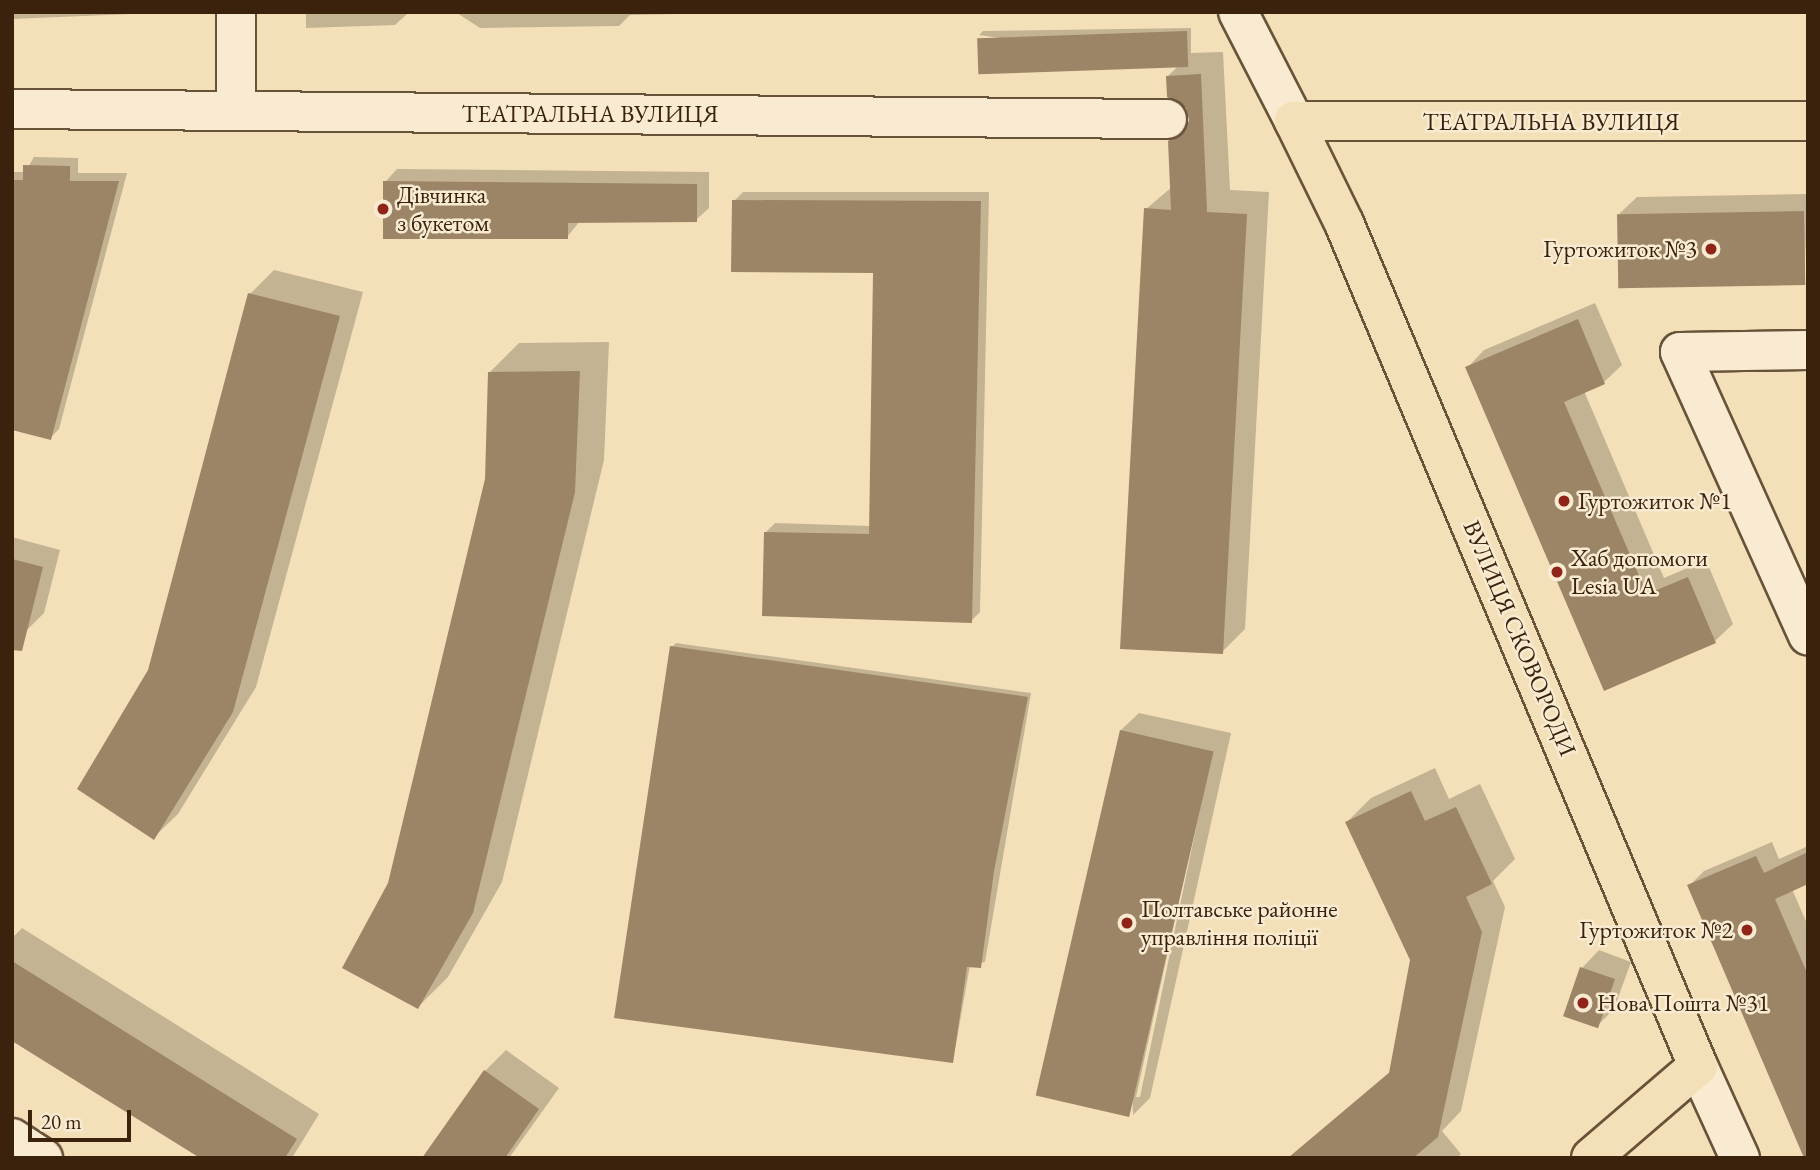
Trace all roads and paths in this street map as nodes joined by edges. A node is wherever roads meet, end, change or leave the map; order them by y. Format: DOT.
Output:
graph roads {
  1 [pos="236,12"];
  2 [pos="1238,12"];
  3 [pos="12,109"];
  4 [pos="236,111"];
  5 [pos="1167,119"];
  6 [pos="1294,121"];
  7 [pos="1808,121"];
  8 [pos="1808,350"];
  9 [pos="1808,635"];
  10 [pos="1698,1066"];
  11 [pos="1591,1158"];
  12 [pos="1740,1158"];
  1 -- 4 [label="street"];
  2 -- 6 [label="street"];
  3 -- 4 [label="street, ТЕАТРАЛЬНА ВУЛИЦЯ"];
  4 -- 5 [label="street, ТЕАТРАЛЬНА ВУЛИЦЯ"];
  6 -- 7 [label="main road, ТЕАТРАЛЬНА ВУЛИЦЯ"];
  6 -- 10 [label="main road, ВУЛИЦЯ СКОВОРОДИ"];
  8 -- 9 [label="street"];
  10 -- 11 [label="main road"];
  10 -- 12 [label="street, ВУЛИЦЯ СКОВОРОДИ"];
}
